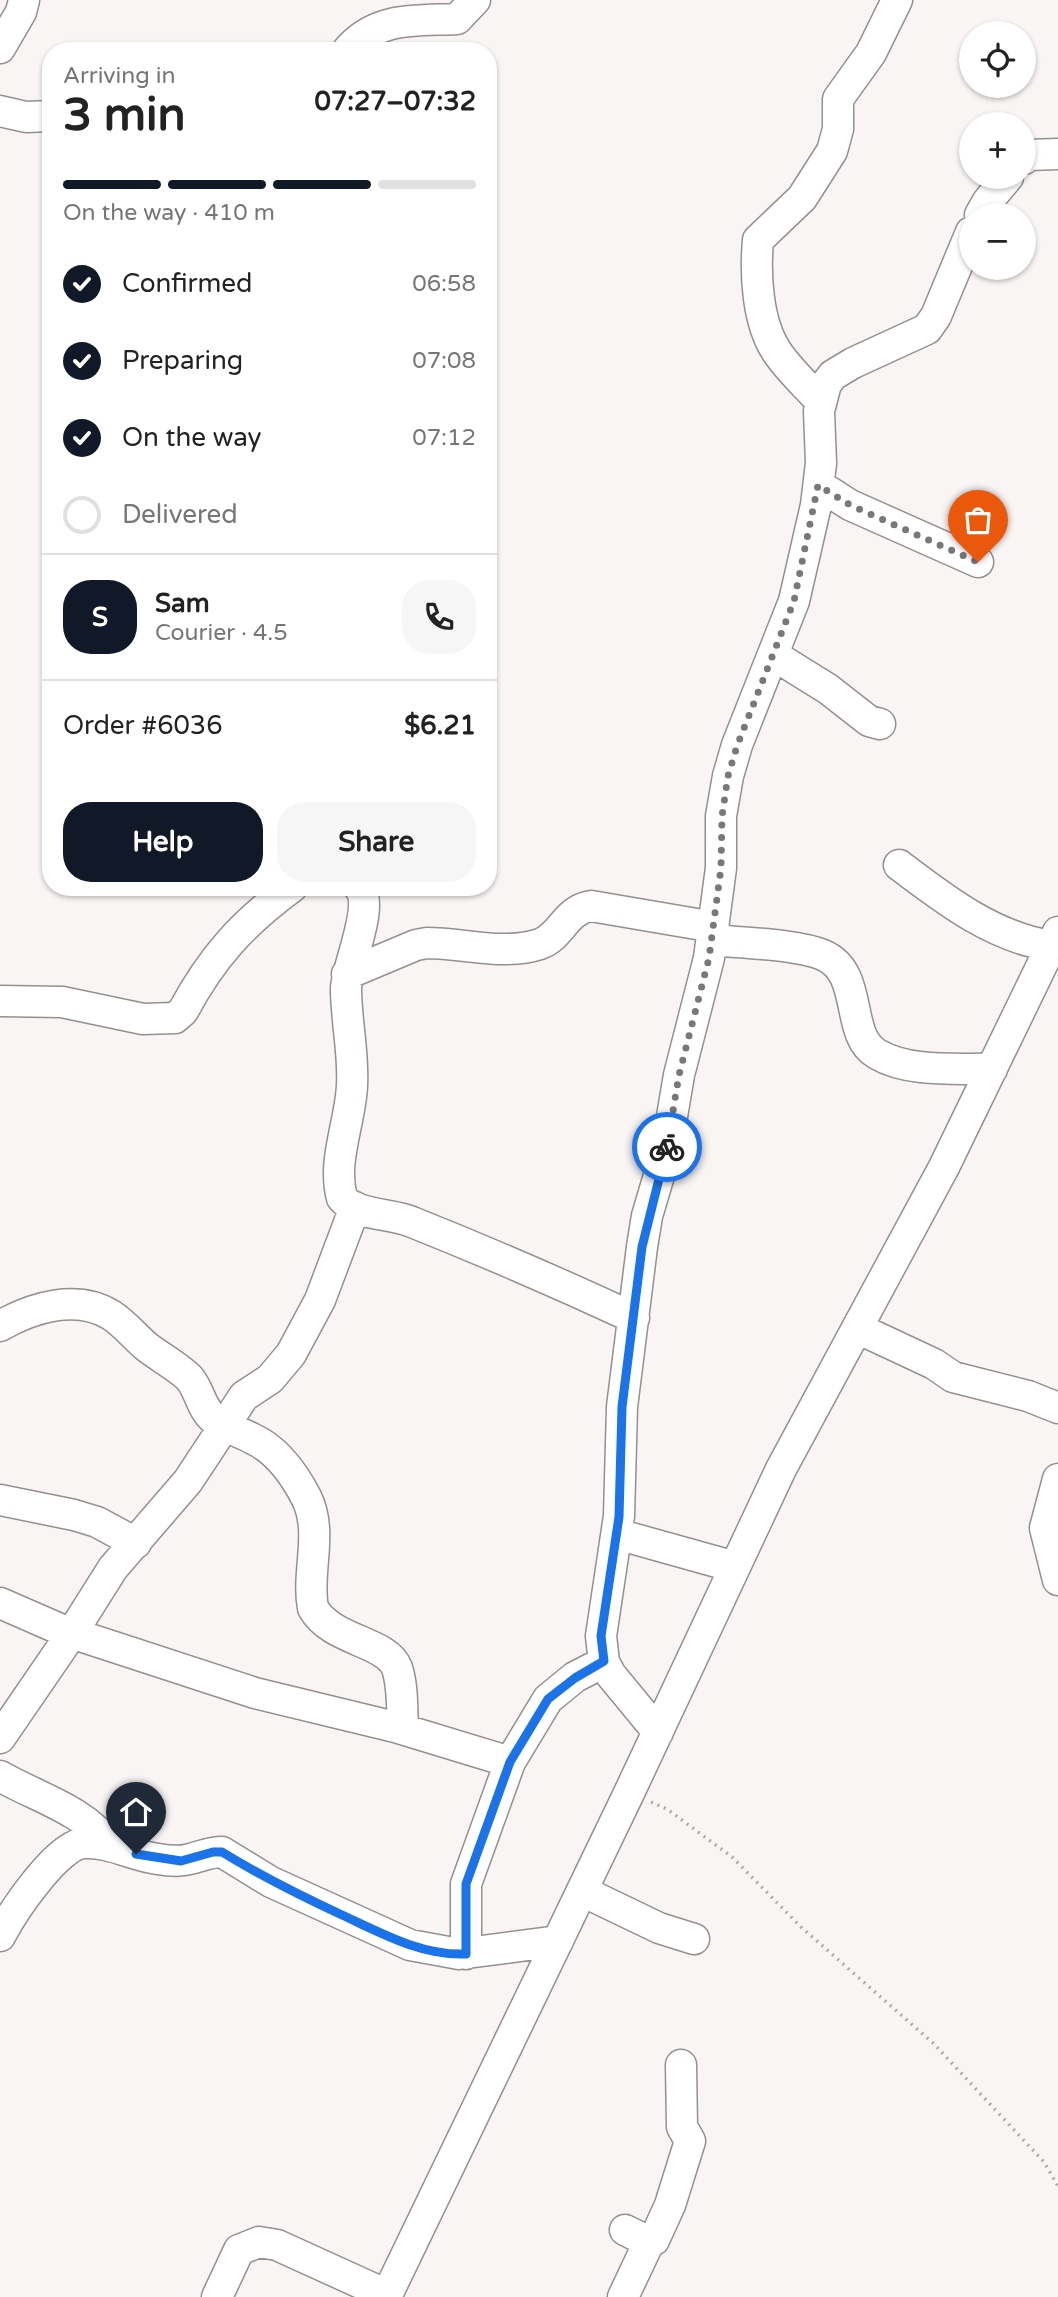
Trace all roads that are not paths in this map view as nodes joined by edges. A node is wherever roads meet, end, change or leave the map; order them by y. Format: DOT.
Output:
graph roads {
  1 [pos="24,0"];
  2 [pos="475,0"];
  3 [pos="897,0"];
  4 [pos="357,42"];
  5 [pos="0,48"];
  6 [pos="0,111"];
  7 [pos="42,116"];
  8 [pos="1058,154"];
  9 [pos="1036,155"];
  10 [pos="998,189"];
  11 [pos="987,203"];
  12 [pos="959,261"];
  13 [pos="820,401"];
  14 [pos="818,485"];
  15 [pos="978,562"];
  16 [pos="775,656"];
  17 [pos="880,724"];
  18 [pos="899,865"];
  19 [pos="281,896"];
  20 [pos="364,896"];
  21 [pos="713,933"];
  22 [pos="1055,939"];
  23 [pos="347,974"];
  24 [pos="0,1001"];
  25 [pos="992,1069"];
  26 [pos="355,1208"];
  27 [pos="634,1318"];
  28 [pos="0,1326"];
  29 [pos="857,1328"];
  30 [pos="1058,1408"];
  31 [pos="225,1426"];
  32 [pos="1058,1479"];
  33 [pos="0,1500"];
  34 [pos="617,1534"];
  35 [pos="136,1544"];
  36 [pos="735,1567"];
  37 [pos="1058,1580"];
  38 [pos="0,1603"];
  39 [pos="72,1633"];
  40 [pos="604,1661"];
  41 [pos="403,1729"];
  42 [pos="658,1732"];
  43 [pos="0,1738"];
  44 [pos="510,1762"];
  45 [pos="0,1776"];
  46 [pos="108,1845"];
  47 [pos="582,1891"];
  48 [pos="0,1936"];
  49 [pos="694,1939"];
  50 [pos="558,1941"];
  51 [pos="466,1954"];
  52 [pos="681,2065"];
  53 [pos="387,2296"];
  54 [pos="217,2297"];
  55 [pos="623,2297"];
  1 -- 5 [label="street"];
  2 -- 4 [label="street"];
  3 -- 13 [label="street"];
  6 -- 7 [label="street"];
  8 -- 9 [label="street"];
  10 -- 11 [label="street"];
  12 -- 13 [label="street"];
  13 -- 14 [label="street"];
  14 -- 15 [label="street"];
  14 -- 16 [label="street"];
  16 -- 17 [label="street"];
  16 -- 21 [label="street"];
  18 -- 22 [label="street"];
  19 -- 24 [label="street"];
  20 -- 23 [label="street"];
  21 -- 23 [label="street"];
  21 -- 25 [label="street"];
  21 -- 27 [label="street"];
  22 -- 25 [label="street"];
  23 -- 26 [label="street"];
  25 -- 29 [label="street"];
  26 -- 27 [label="street"];
  26 -- 31 [label="street"];
  27 -- 34 [label="street"];
  28 -- 31 [label="street"];
  29 -- 30 [label="street"];
  29 -- 36 [label="street"];
  31 -- 35 [label="street"];
  31 -- 41 [label="street"];
  32 -- 37 [label="street"];
  33 -- 35 [label="street"];
  34 -- 36 [label="street"];
  34 -- 40 [label="street"];
  35 -- 39 [label="street"];
  36 -- 42 [label="street"];
  38 -- 39 [label="street"];
  39 -- 41 [label="street"];
  39 -- 43 [label="street"];
  40 -- 42 [label="street"];
  40 -- 44 [label="street"];
  41 -- 44 [label="street"];
  42 -- 47 [label="street"];
  44 -- 51 [label="street"];
  45 -- 46 [label="street"];
  46 -- 48 [label="street"];
  46 -- 51 [label="street"];
  47 -- 49 [label="street"];
  47 -- 50 [label="street"];
  50 -- 51 [label="street"];
  50 -- 53 [label="street"];
  52 -- 55 [label="street"];
  53 -- 54 [label="street"];
}
